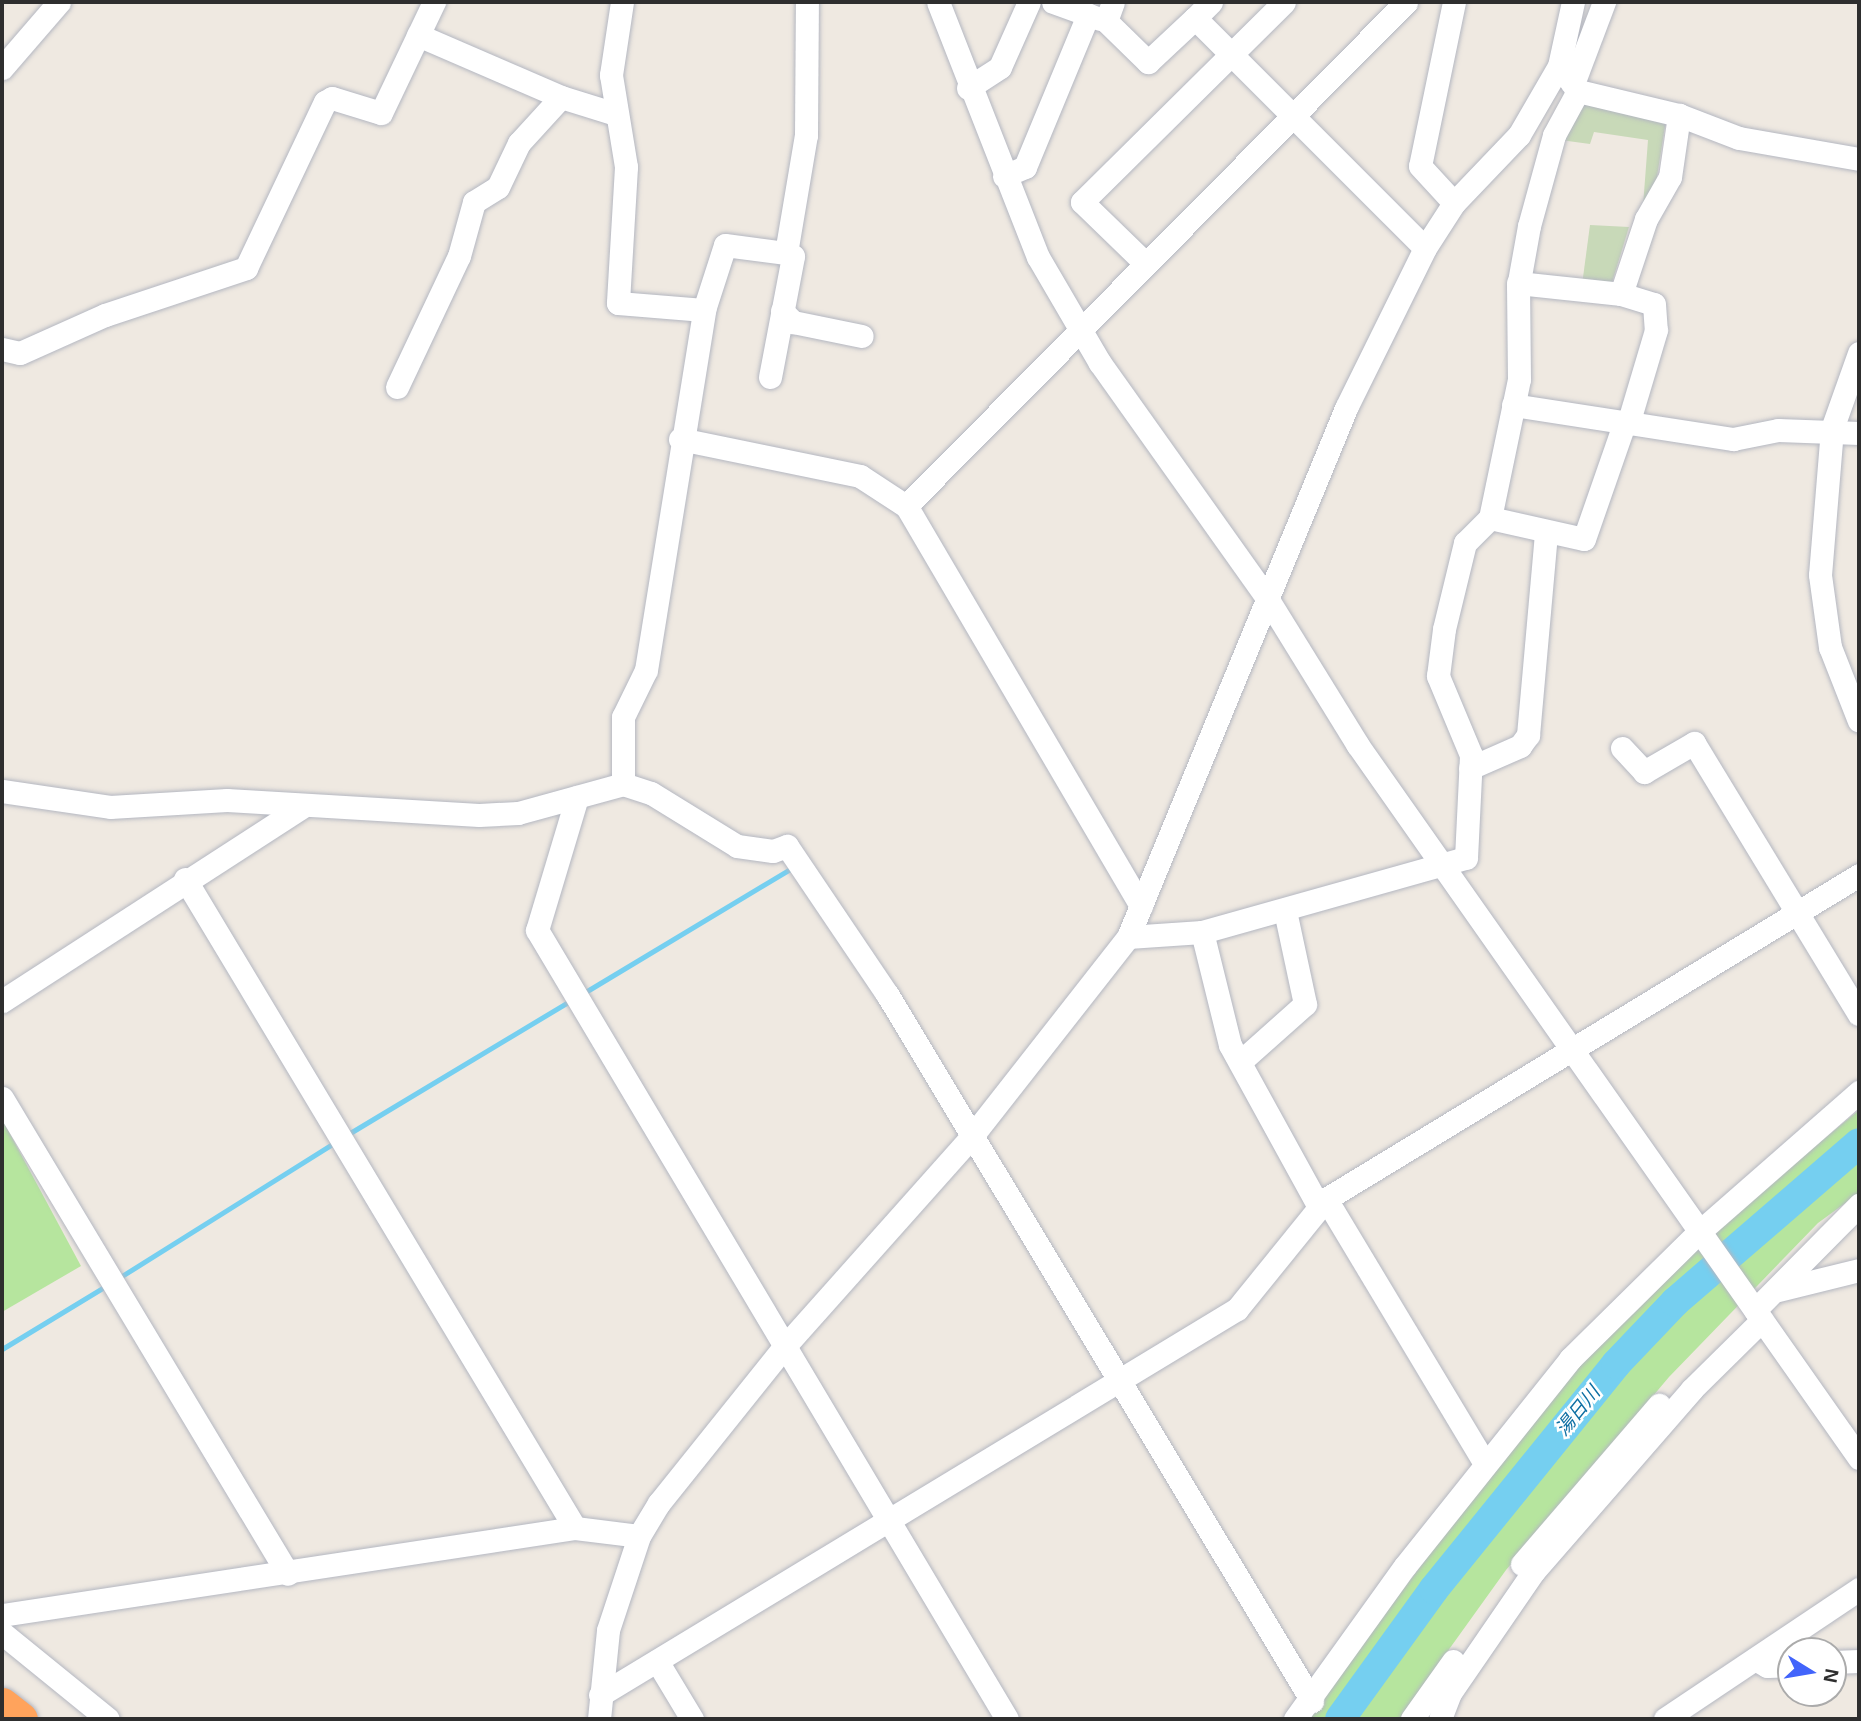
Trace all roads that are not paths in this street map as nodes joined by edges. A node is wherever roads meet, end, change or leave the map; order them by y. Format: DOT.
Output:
graph roads {
  1 [pos="59,2"];
  2 [pos="434,2"];
  3 [pos="622,2"];
  4 [pos="807,2"];
  5 [pos="938,2"];
  6 [pos="1029,2"];
  7 [pos="1053,2"];
  8 [pos="1284,2"];
  9 [pos="1406,2"];
  10 [pos="1454,2"];
  11 [pos="1573,2"];
  12 [pos="1604,2"];
  13 [pos="1203,10"];
  14 [pos="1102,13"];
  15 [pos="418,34"];
  16 [pos="1231,56"];
  17 [pos="1559,66"];
  18 [pos="2,68"];
  19 [pos="968,88"];
  20 [pos="1576,88"];
  21 [pos="561,97"];
  22 [pos="615,114"];
  23 [pos="1679,115"];
  24 [pos="1293,120"];
  25 [pos="1859,159"];
  26 [pos="1004,176"];
  27 [pos="1454,202"];
  28 [pos="1425,248"];
  29 [pos="786,253"];
  30 [pos="1146,264"];
  31 [pos="1518,283"];
  32 [pos="1621,294"];
  33 [pos="704,310"];
  34 [pos="782,310"];
  35 [pos="1080,327"];
  36 [pos="862,335"];
  37 [pos="2,349"];
  38 [pos="1859,353"];
  39 [pos="770,377"];
  40 [pos="397,387"];
  41 [pos="1513,405"];
  42 [pos="1626,424"];
  43 [pos="1832,429"];
  44 [pos="1859,433"];
  45 [pos="680,439"];
  46 [pos="906,506"];
  47 [pos="1490,517"];
  48 [pos="1546,533"];
  49 [pos="1267,598"];
  50 [pos="1859,721"];
  51 [pos="1622,748"];
  52 [pos="1470,768"];
  53 [pos="623,784"];
  54 [pos="2,791"];
  55 [pos="578,797"];
  56 [pos="303,806"];
  57 [pos="1444,862"];
  58 [pos="1859,875"];
  59 [pos="185,879"];
  60 [pos="1140,906"];
  61 [pos="1285,911"];
  62 [pos="1797,911"];
  63 [pos="1202,932"];
  64 [pos="1128,937"];
  65 [pos="2,1001"];
  66 [pos="1859,1014"];
  67 [pos="1573,1051"];
  68 [pos="1240,1062"];
  69 [pos="1859,1092"];
  70 [pos="2,1098"];
  71 [pos="972,1136"];
  72 [pos="1322,1203"];
  73 [pos="1859,1205"];
  74 [pos="1699,1233"];
  75 [pos="1859,1270"];
  76 [pos="1778,1290"];
  77 [pos="1757,1313"];
  78 [pos="785,1346"];
  79 [pos="1706,1375"];
  80 [pos="1121,1384"];
  81 [pos="1859,1458"];
  82 [pos="1484,1462"];
  83 [pos="887,1525"];
  84 [pos="575,1528"];
  85 [pos="639,1536"];
  86 [pos="288,1574"];
  87 [pos="1859,1589"];
  88 [pos="2,1615"];
  89 [pos="2,1633"];
  90 [pos="1755,1659"];
  91 [pos="656,1661"];
  92 [pos="1777,1666"];
  93 [pos="600,1695"];
  94 [pos="1312,1701"];
  95 [pos="2,1704"];
  96 [pos="22,1719"];
  97 [pos="108,1719"];
  98 [pos="600,1719"];
  99 [pos="692,1719"];
  100 [pos="1007,1719"];
  101 [pos="1295,1719"];
  102 [pos="1412,1719"];
  103 [pos="1440,1719"];
  104 [pos="1665,1719"];
  1 -- 18 [label="street"];
  2 -- 15 [label="street"];
  3 -- 22 [label="street"];
  4 -- 29 [label="street"];
  5 -- 19 [label="street"];
  6 -- 19 [label="street"];
  7 -- 14 [label="street"];
  8 -- 16 [label="street"];
  9 -- 24 [label="street"];
  10 -- 27 [label="street"];
  11 -- 17 [label="street"];
  12 -- 20 [label="street"];
  13 -- 14 [label="street"];
  13 -- 16 [label="street"];
  14 -- 26 [label="street"];
  15 -- 21 [label="street"];
  15 -- 37 [label="street"];
  16 -- 24 [label="street"];
  16 -- 30 [label="street"];
  17 -- 20 [label="street"];
  17 -- 27 [label="street"];
  19 -- 26 [label="street"];
  20 -- 23 [label="street"];
  20 -- 31 [label="street"];
  21 -- 22 [label="street"];
  21 -- 40 [label="street"];
  22 -- 33 [label="street"];
  23 -- 25 [label="street"];
  23 -- 32 [label="street"];
  24 -- 28 [label="street"];
  24 -- 30 [label="street"];
  26 -- 35 [label="street"];
  27 -- 28 [label="street"];
  28 -- 49 [label="street"];
  29 -- 33 [label="street"];
  29 -- 34 [label="street"];
  30 -- 35 [label="street"];
  31 -- 32 [label="street"];
  31 -- 41 [label="street"];
  32 -- 42 [label="street"];
  33 -- 45 [label="street"];
  34 -- 36 [label="street"];
  34 -- 39 [label="street"];
  35 -- 46 [label="street"];
  35 -- 49 [label="street"];
  38 -- 43 [label="street"];
  41 -- 42 [label="street"];
  41 -- 47 [label="street"];
  42 -- 43 [label="street"];
  42 -- 48 [label="street"];
  43 -- 44 [label="street"];
  43 -- 50 [label="street"];
  45 -- 46 [label="street"];
  45 -- 53 [label="street"];
  46 -- 60 [label="street"];
  47 -- 48 [label="street"];
  47 -- 52 [label="street"];
  48 -- 52 [label="street"];
  49 -- 57 [label="street"];
  49 -- 60 [label="street"];
  51 -- 62 [label="street"];
  52 -- 57 [label="street"];
  53 -- 55 [label="street"];
  53 -- 71 [label="street"];
  54 -- 56 [label="street"];
  55 -- 56 [label="street"];
  55 -- 78 [label="street"];
  56 -- 59 [label="street"];
  57 -- 61 [label="street"];
  57 -- 67 [label="street"];
  58 -- 62 [label="street"];
  59 -- 65 [label="street"];
  59 -- 84 [label="street"];
  60 -- 64 [label="street"];
  61 -- 63 [label="street"];
  61 -- 68 [label="street"];
  62 -- 66 [label="street"];
  62 -- 67 [label="street"];
  63 -- 64 [label="street"];
  63 -- 68 [label="street"];
  64 -- 71 [label="street"];
  67 -- 72 [label="street"];
  67 -- 74 [label="street"];
  68 -- 72 [label="street"];
  69 -- 74 [label="street"];
  70 -- 86 [label="street"];
  71 -- 78 [label="street"];
  71 -- 80 [label="street"];
  72 -- 80 [label="street"];
  72 -- 82 [label="street"];
  73 -- 76 [label="street"];
  74 -- 77 [label="street"];
  74 -- 82 [label="street"];
  75 -- 76 [label="street"];
  76 -- 77 [label="street"];
  77 -- 79 [label="street"];
  77 -- 81 [label="street"];
  78 -- 83 [label="street"];
  78 -- 85 [label="street"];
  79 -- 102 [label="street"];
  79 -- 103 [label="street"];
  80 -- 83 [label="street"];
  80 -- 94 [label="street"];
  82 -- 94 [label="street"];
  83 -- 91 [label="street"];
  83 -- 100 [label="street"];
  84 -- 85 [label="street"];
  84 -- 86 [label="street"];
  85 -- 93 [label="street"];
  86 -- 88 [label="street"];
  87 -- 90 [label="street"];
  89 -- 97 [label="street"];
  90 -- 92 [label="street"];
  90 -- 104 [label="street"];
  91 -- 93 [label="street"];
  91 -- 99 [label="street"];
  93 -- 98 [label="street"];
  94 -- 101 [label="street"];
  95 -- 96 [label="highway"];
}
